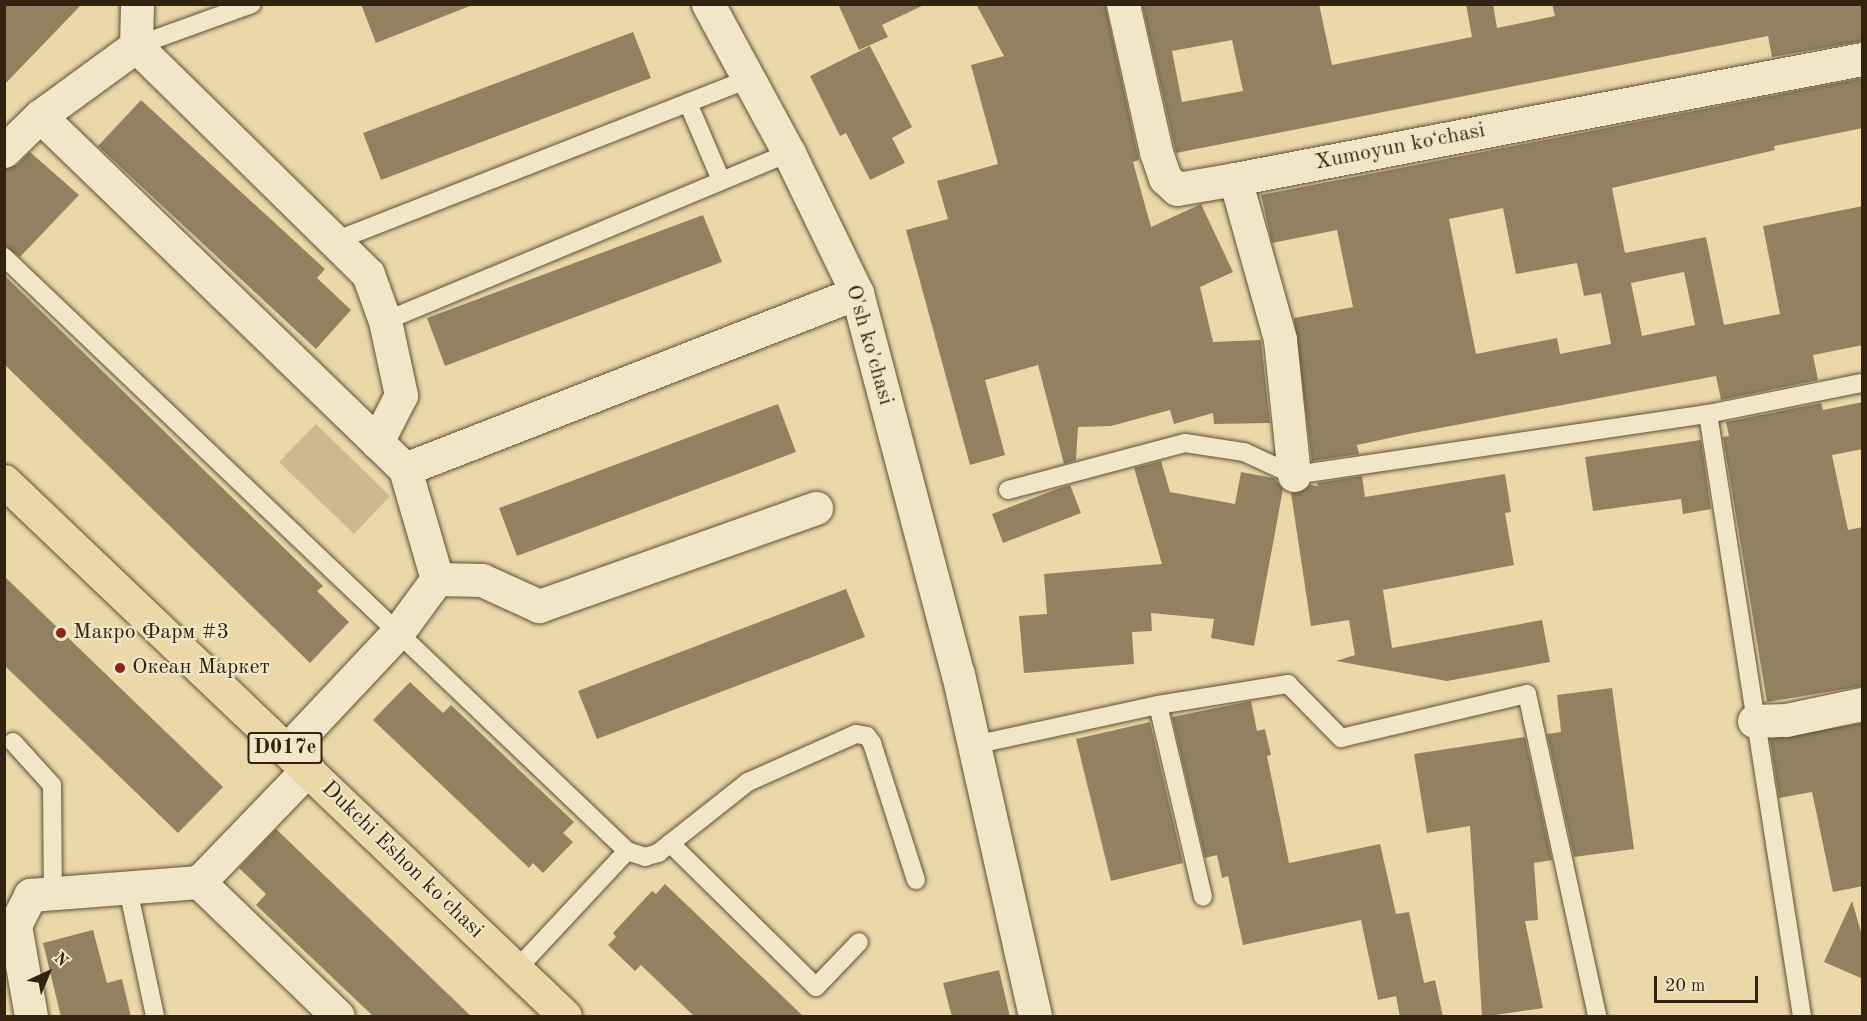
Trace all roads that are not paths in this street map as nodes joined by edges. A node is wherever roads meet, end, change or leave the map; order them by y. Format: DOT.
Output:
graph roads {
  1 [pos="137,4"];
  2 [pos="252,4"];
  3 [pos="708,4"];
  4 [pos="1123,4"];
  5 [pos="136,46"];
  6 [pos="1863,58"];
  7 [pos="749,79"];
  8 [pos="688,102"];
  9 [pos="40,116"];
  10 [pos="4,151"];
  11 [pos="789,153"];
  12 [pos="1235,179"];
  13 [pos="721,180"];
  14 [pos="335,241"];
  15 [pos="4,257"];
  16 [pos="857,293"];
  17 [pos="385,321"];
  18 [pos="1863,383"];
  19 [pos="1708,414"];
  20 [pos="377,442"];
  21 [pos="405,469"];
  22 [pos="1294,475"];
  23 [pos="4,481"];
  24 [pos="1008,489"];
  25 [pos="816,508"];
  26 [pos="437,579"];
  27 [pos="398,632"];
  28 [pos="1863,704"];
  29 [pos="1158,705"];
  30 [pos="1754,721"];
  31 [pos="13,742"];
  32 [pos="974,745"];
  33 [pos="297,759"];
  34 [pos="670,843"];
  35 [pos="627,851"];
  36 [pos="916,880"];
  37 [pos="199,882"];
  38 [pos="128,889"];
  39 [pos="53,894"];
  40 [pos="1203,897"];
  41 [pos="859,942"];
  42 [pos="516,970"];
  43 [pos="31,1017"];
  44 [pos="155,1017"];
  45 [pos="338,1017"];
  46 [pos="565,1017"];
  47 [pos="1035,1017"];
  48 [pos="1597,1017"];
  49 [pos="1802,1017"];
  1 -- 5 [label="street"];
  2 -- 5 [label="lane"];
  3 -- 7 [label="street, O'sh ko'chasi"];
  4 -- 12 [label="street, Xumoyun koʻchasi"];
  5 -- 9 [label="street"];
  5 -- 14 [label="street"];
  6 -- 12 [label="street, Xumoyun koʻchasi"];
  7 -- 8 [label="lane"];
  7 -- 11 [label="street, O'sh ko'chasi"];
  8 -- 13 [label="lane"];
  8 -- 14 [label="lane"];
  9 -- 10 [label="street"];
  9 -- 20 [label="street"];
  11 -- 13 [label="lane"];
  11 -- 16 [label="street, O'sh ko'chasi"];
  12 -- 22 [label="street"];
  13 -- 17 [label="lane"];
  14 -- 17 [label="street"];
  15 -- 27 [label="lane"];
  16 -- 21 [label="street"];
  16 -- 32 [label="street, O'sh ko'chasi"];
  17 -- 20 [label="street"];
  18 -- 19 [label="lane"];
  19 -- 22 [label="lane"];
  19 -- 30 [label="lane"];
  20 -- 21 [label="street"];
  21 -- 26 [label="street"];
  22 -- 24 [label="lane"];
  23 -- 33 [label="main road, Dukchi Eshon ko'chasi / D017e"];
  25 -- 26 [label="street"];
  26 -- 27 [label="street"];
  27 -- 33 [label="street"];
  27 -- 35 [label="lane"];
  28 -- 30 [label="street"];
  29 -- 32 [label="lane"];
  29 -- 40 [label="lane"];
  29 -- 48 [label="lane"];
  30 -- 49 [label="lane"];
  31 -- 39 [label="lane"];
  32 -- 47 [label="street, O'sh ko'chasi"];
  33 -- 37 [label="street"];
  33 -- 42 [label="main road, Dukchi Eshon ko'chasi / D017e"];
  34 -- 35 [label="lane"];
  34 -- 36 [label="lane"];
  34 -- 41 [label="lane"];
  35 -- 42 [label="lane"];
  37 -- 38 [label="street"];
  37 -- 45 [label="street"];
  38 -- 39 [label="street"];
  38 -- 44 [label="lane"];
  39 -- 43 [label="street"];
  42 -- 46 [label="main road, Dukchi Eshon ko'chasi / D017e"];
}
